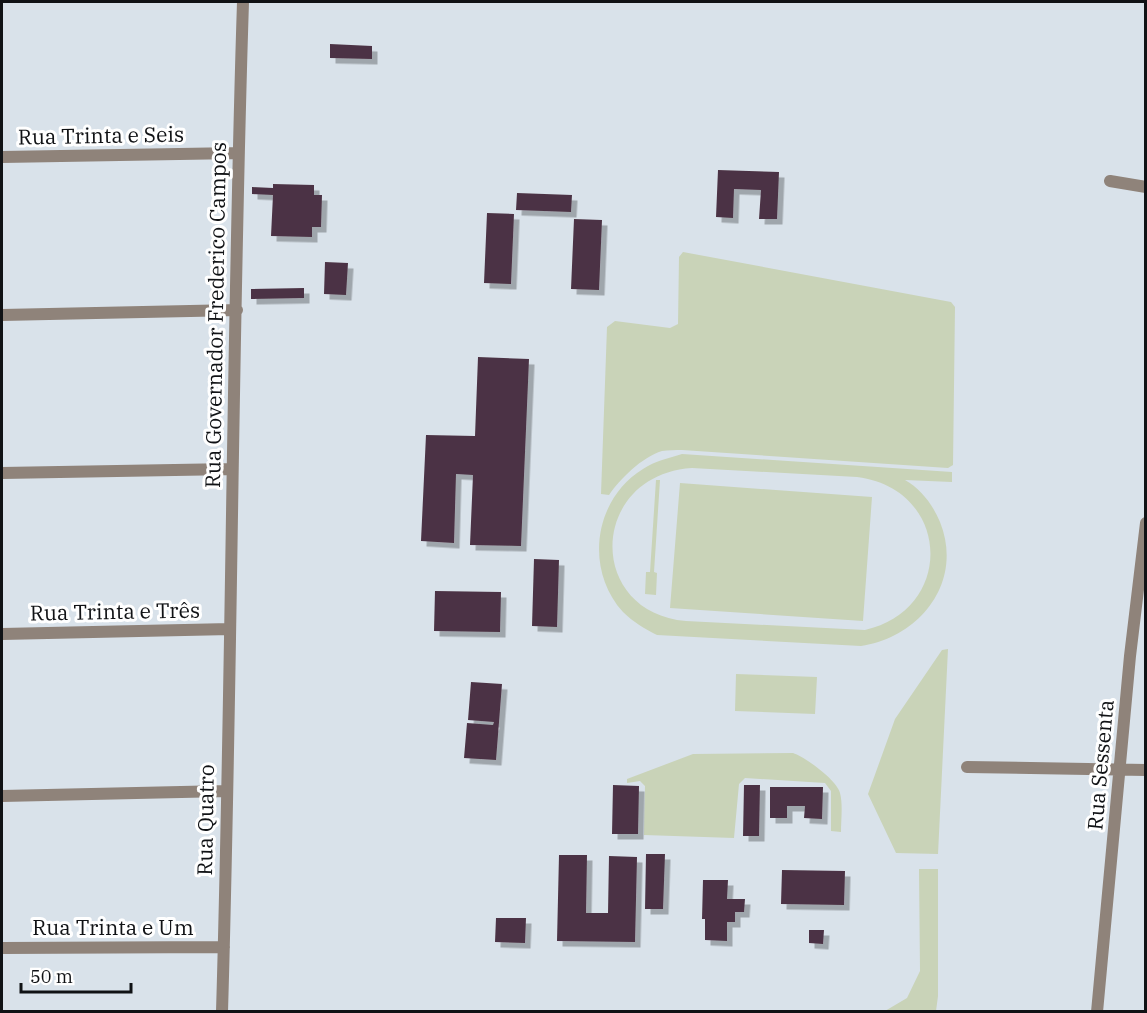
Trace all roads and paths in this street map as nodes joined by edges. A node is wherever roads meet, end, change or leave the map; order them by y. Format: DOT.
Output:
graph roads {
  1 [pos="243,2"];
  2 [pos="238,153"];
  3 [pos="2,157"];
  4 [pos="1110,181"];
  5 [pos="1146,187"];
  6 [pos="237,310"];
  7 [pos="2,315"];
  8 [pos="232,469"];
  9 [pos="2,473"];
  10 [pos="1146,523"];
  11 [pos="1144,550"];
  12 [pos="230,629"];
  13 [pos="2,634"];
  14 [pos="967,767"];
  15 [pos="1120,769"];
  16 [pos="1146,770"];
  17 [pos="226,791"];
  18 [pos="2,796"];
  19 [pos="224,947"];
  20 [pos="2,948"];
  21 [pos="222,1011"];
  22 [pos="1097,1011"];
  1 -- 2 [label="street, Rua Governador Frederico Campos"];
  2 -- 3 [label="street, Rua Trinta e Seis"];
  2 -- 6 [label="street, Rua Governador Frederico Campos"];
  4 -- 5 [label="street"];
  6 -- 7 [label="street"];
  6 -- 8 [label="street, Rua Governador Frederico Campos"];
  8 -- 9 [label="street"];
  8 -- 12 [label="street, Rua Governador Frederico Campos"];
  10 -- 11 [label="street, Rua Sessenta"];
  11 -- 15 [label="street, Rua Sessenta"];
  12 -- 13 [label="street, Rua Trinta e Três"];
  12 -- 17 [label="street, Rua Quatro"];
  14 -- 15 [label="street"];
  15 -- 16 [label="street"];
  15 -- 22 [label="street, Rua Sessenta"];
  17 -- 18 [label="street"];
  17 -- 19 [label="street, Rua Quatro"];
  19 -- 20 [label="street, Rua Trinta e Um"];
  19 -- 21 [label="street, Rua Quatro"];
}
